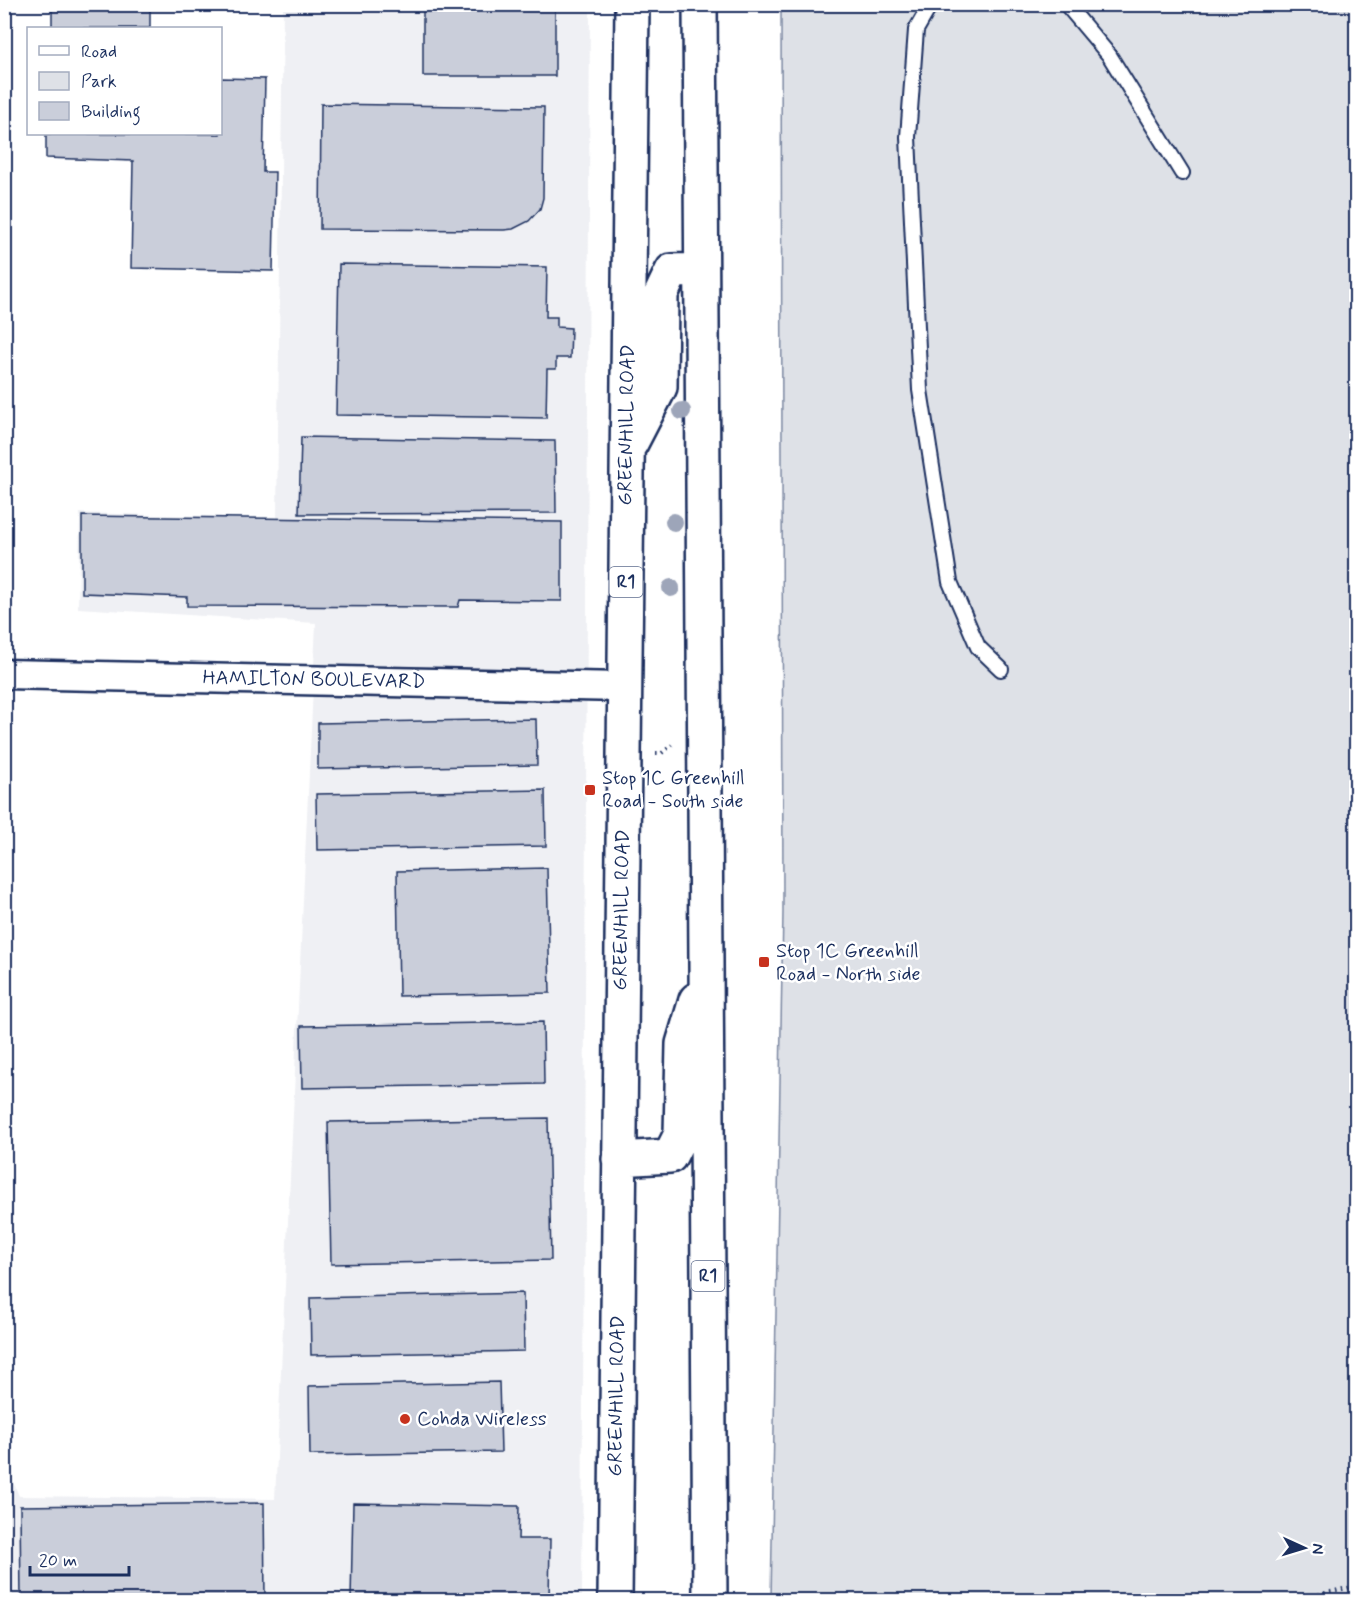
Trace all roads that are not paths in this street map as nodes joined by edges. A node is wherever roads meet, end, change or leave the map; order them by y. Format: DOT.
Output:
graph roads {
  1 [pos="632,4"];
  2 [pos="699,4"];
  3 [pos="931,4"];
  4 [pos="1066,4"];
  5 [pos="1182,173"];
  6 [pos="701,270"];
  7 [pos="627,450"];
  8 [pos="1001,669"];
  9 [pos="4,674"];
  10 [pos="624,687"];
  11 [pos="706,966"];
  12 [pos="619,1159"];
  13 [pos="711,1596"];
  14 [pos="615,1600"];
  1 -- 7 [label="highway, GREENHILL ROAD / R1"];
  2 -- 6 [label="highway, R1"];
  3 -- 8 [label="lane"];
  4 -- 5 [label="lane"];
  6 -- 7 [label="highway"];
  6 -- 11 [label="highway, R1"];
  7 -- 10 [label="highway, GREENHILL ROAD / R1"];
  9 -- 10 [label="street, HAMILTON BOULEVARD"];
  10 -- 12 [label="highway, GREENHILL ROAD / R1"];
  11 -- 12 [label="highway"];
  11 -- 13 [label="highway, R1"];
  12 -- 14 [label="highway, GREENHILL ROAD / R1"];
}
